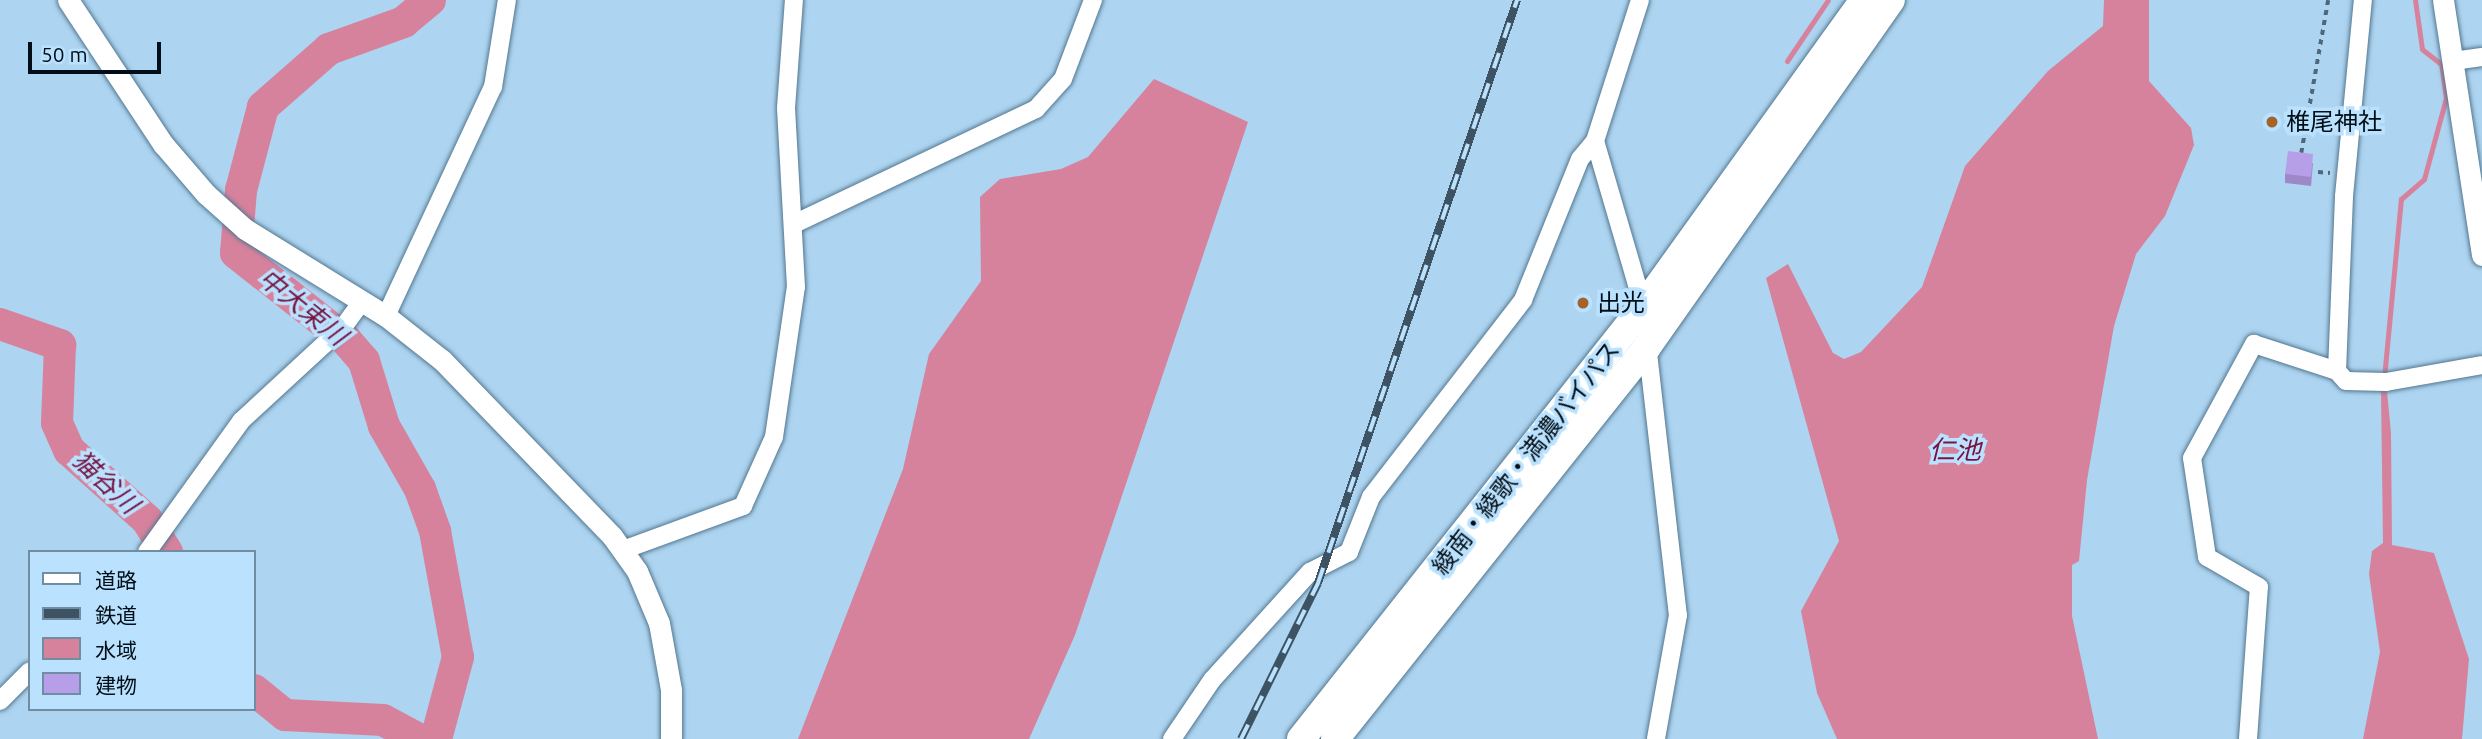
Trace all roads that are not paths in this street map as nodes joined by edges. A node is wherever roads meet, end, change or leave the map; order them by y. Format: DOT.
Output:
graph roads {
  1 [pos="68,0"];
  2 [pos="507,0"];
  3 [pos="794,0"];
  4 [pos="1093,0"];
  5 [pos="1640,0"];
  6 [pos="1864,0"];
  7 [pos="1891,0"];
  8 [pos="2363,0"];
  9 [pos="2443,0"];
  10 [pos="2482,57"];
  11 [pos="2453,61"];
  12 [pos="1595,141"];
  13 [pos="796,223"];
  14 [pos="2482,255"];
  15 [pos="362,301"];
  16 [pos="1644,306"];
  17 [pos="386,316"];
  18 [pos="1647,347"];
  19 [pos="2482,365"];
  20 [pos="2337,372"];
  21 [pos="153,541"];
  22 [pos="623,550"];
  23 [pos="28,673"];
  24 [pos="0,701"];
  25 [pos="671,739"];
  26 [pos="1172,739"];
  27 [pos="1301,739"];
  28 [pos="1335,739"];
  29 [pos="1656,739"];
  30 [pos="2248,739"];
  1 -- 15 [label="street"];
  2 -- 17 [label="street"];
  3 -- 13 [label="street"];
  4 -- 13 [label="street"];
  5 -- 12 [label="street"];
  6 -- 16 [label="highway, 綾南・綾歌・満濃バイパス"];
  7 -- 18 [label="highway, 綾南・綾歌・満濃バイパス"];
  8 -- 20 [label="street"];
  9 -- 11 [label="street"];
  10 -- 11 [label="street"];
  11 -- 14 [label="street"];
  12 -- 16 [label="street"];
  12 -- 26 [label="street"];
  13 -- 22 [label="street"];
  15 -- 17 [label="street"];
  15 -- 21 [label="street"];
  16 -- 18 [label="street"];
  16 -- 27 [label="highway, 綾南・綾歌・満濃バイパス"];
  17 -- 22 [label="street"];
  18 -- 28 [label="highway, 綾南・綾歌・満濃バイパス"];
  18 -- 29 [label="street"];
  19 -- 20 [label="street"];
  20 -- 30 [label="street"];
  22 -- 25 [label="street"];
  23 -- 24 [label="street"];
}
